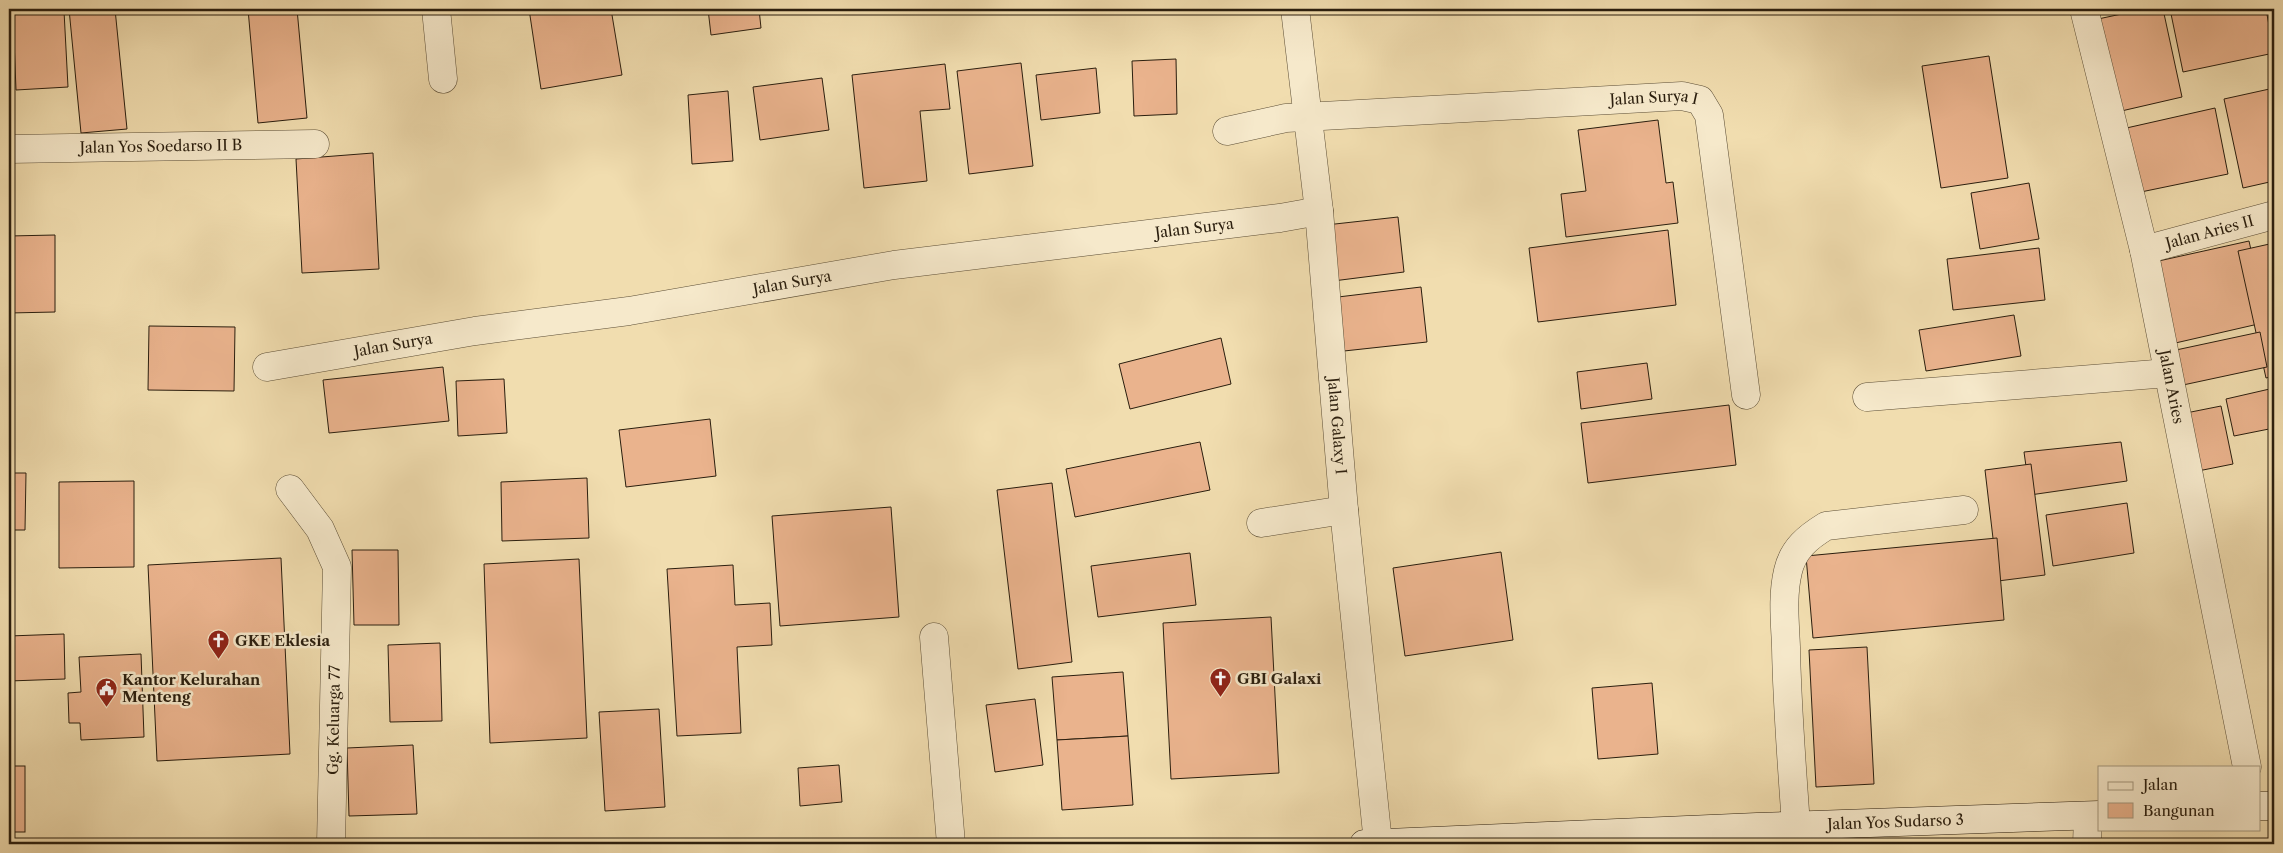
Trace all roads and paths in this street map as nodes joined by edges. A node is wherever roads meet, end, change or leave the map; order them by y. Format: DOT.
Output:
graph roads {
  1 [pos="436,9"];
  2 [pos="1294,9"];
  3 [pos="2084,9"];
  4 [pos="443,79"];
  5 [pos="1297,118"];
  6 [pos="1227,130"];
  7 [pos="315,144"];
  8 [pos="9,149"];
  9 [pos="1298,215"];
  10 [pos="2274,215"];
  11 [pos="2144,250"];
  12 [pos="267,367"];
  13 [pos="2168,373"];
  14 [pos="1746,395"];
  15 [pos="1867,396"];
  16 [pos="290,489"];
  17 [pos="1964,510"];
  18 [pos="1322,514"];
  19 [pos="1261,523"];
  20 [pos="934,637"];
  21 [pos="2247,766"];
  22 [pos="2260,806"];
  23 [pos="2274,806"];
  24 [pos="2094,816"];
  25 [pos="1796,826"];
  26 [pos="330,844"];
  27 [pos="951,844"];
  28 [pos="1371,844"];
  29 [pos="2087,844"];
  1 -- 4 [label="street"];
  2 -- 5 [label="street, Jalan Galaxy I"];
  3 -- 11 [label="street, Jalan Aries"];
  5 -- 6 [label="street, Jalan Surya I"];
  5 -- 9 [label="street, Jalan Galaxy I"];
  5 -- 14 [label="street, Jalan Surya I"];
  7 -- 8 [label="street, Jalan Yos Soedarso II B"];
  9 -- 12 [label="street, Jalan Surya"];
  9 -- 18 [label="street, Jalan Galaxy I"];
  10 -- 11 [label="street, Jalan Aries II"];
  11 -- 13 [label="street, Jalan Aries"];
  13 -- 15 [label="street"];
  13 -- 21 [label="street, Jalan Aries"];
  16 -- 26 [label="street, Gg. Keluarga 77"];
  17 -- 25 [label="street"];
  18 -- 19 [label="street"];
  18 -- 28 [label="street, Jalan Galaxy I"];
  20 -- 27 [label="street"];
  22 -- 23 [label="street"];
  24 -- 25 [label="street, Jalan Yos Sudarso 3"];
  24 -- 29 [label="street"];
  25 -- 28 [label="street, Jalan Yos Sudarso 3"];
}
